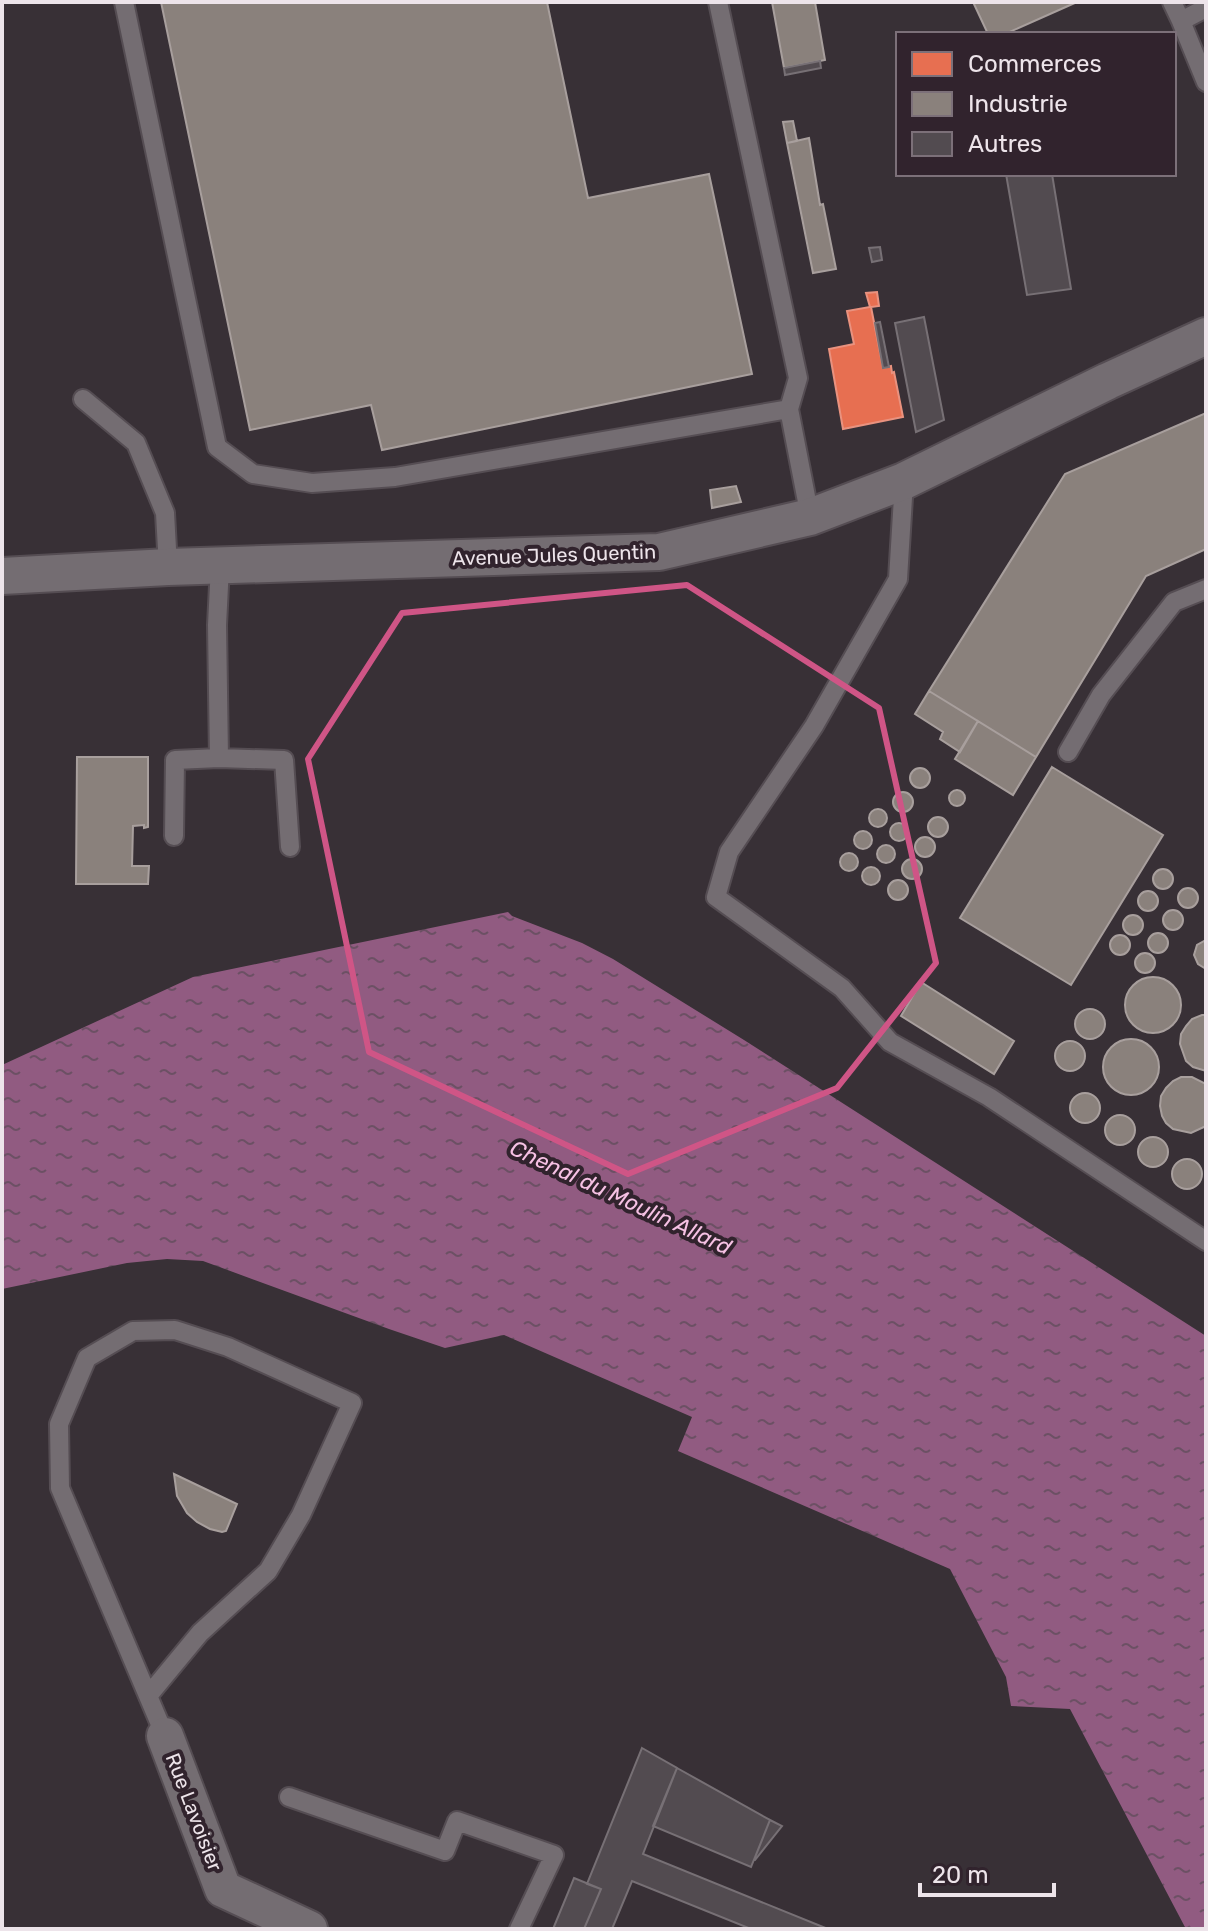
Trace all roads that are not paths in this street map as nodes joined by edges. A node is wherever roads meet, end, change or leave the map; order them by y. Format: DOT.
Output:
graph roads {
  1 [pos="124,2"];
  2 [pos="718,2"];
  3 [pos="1172,2"];
  4 [pos="1206,8"];
  5 [pos="1181,21"];
  6 [pos="1206,82"];
  7 [pos="1206,336"];
  8 [pos="83,399"];
  9 [pos="789,409"];
  10 [pos="904,481"];
  11 [pos="810,517"];
  12 [pos="220,566"];
  13 [pos="168,567"];
  14 [pos="2,576"];
  15 [pos="1206,589"];
  16 [pos="1068,752"];
  17 [pos="219,758"];
  18 [pos="174,836"];
  19 [pos="290,847"];
  20 [pos="1206,1241"];
  21 [pos="148,1696"];
  22 [pos="165,1736"];
  23 [pos="289,1797"];
  24 [pos="309,1929"];
  25 [pos="519,1929"];
  1 -- 9 [label="lane"];
  2 -- 9 [label="lane"];
  3 -- 5 [label="lane"];
  4 -- 5 [label="lane"];
  5 -- 6 [label="lane"];
  7 -- 10 [label="street, Avenue Jules Quentin"];
  8 -- 13 [label="lane"];
  9 -- 11 [label="lane"];
  10 -- 11 [label="street, Avenue Jules Quentin"];
  10 -- 20 [label="lane"];
  11 -- 12 [label="street, Avenue Jules Quentin"];
  12 -- 13 [label="street, Avenue Jules Quentin"];
  12 -- 17 [label="lane"];
  13 -- 14 [label="street, Avenue Jules Quentin"];
  15 -- 16 [label="lane"];
  17 -- 18 [label="lane"];
  17 -- 19 [label="lane"];
  21 -- 21 [label="lane"];
  21 -- 22 [label="lane"];
  22 -- 24 [label="street, Rue Lavoisier"];
  23 -- 25 [label="lane"];
}
